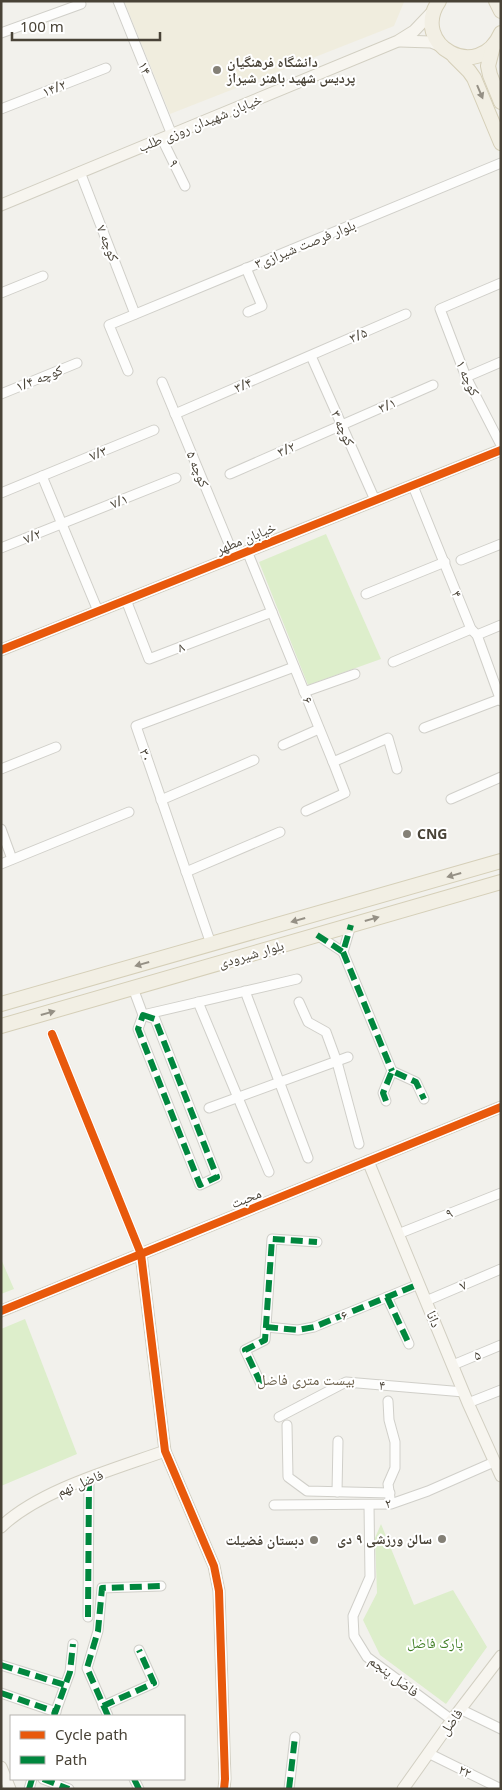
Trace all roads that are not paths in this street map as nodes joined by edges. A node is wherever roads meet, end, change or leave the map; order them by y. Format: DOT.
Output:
graph roads {
  1 [pos="118,1"];
  2 [pos="496,1"];
  3 [pos="80,4"];
  4 [pos="436,4"];
  5 [pos="501,11"];
  6 [pos="1,33"];
  7 [pos="501,33"];
  8 [pos="398,41"];
  9 [pos="493,46"];
  10 [pos="446,50"];
  11 [pos="106,68"];
  12 [pos="501,102"];
  13 [pos="1,108"];
  14 [pos="167,137"];
  15 [pos="501,143"];
  16 [pos="501,163"];
  17 [pos="80,172"];
  18 [pos="185,186"];
  19 [pos="1,205"];
  20 [pos="246,268"];
  21 [pos="42,276"];
  22 [pos="501,283"];
  23 [pos="1,293"];
  24 [pos="248,312"];
  25 [pos="135,314"];
  26 [pos="406,314"];
  27 [pos="311,356"];
  28 [pos="501,362"];
  29 [pos="78,363"];
  30 [pos="128,371"];
  31 [pos="466,377"];
  32 [pos="162,382"];
  33 [pos="432,385"];
  34 [pos="2,393"];
  35 [pos="175,414"];
  36 [pos="342,425"];
  37 [pos="154,430"];
  38 [pos="501,445"];
  39 [pos="501,450"];
  40 [pos="230,474"];
  41 [pos="42,476"];
  42 [pos="176,478"];
  43 [pos="413,486"];
  44 [pos="1,493"];
  45 [pos="375,500"];
  46 [pos="62,524"];
  47 [pos="501,544"];
  48 [pos="1,548"];
  49 [pos="247,551"];
  50 [pos="234,556"];
  51 [pos="461,560"];
  52 [pos="445,562"];
  53 [pos="366,594"];
  54 [pos="126,600"];
  55 [pos="98,611"];
  56 [pos="272,612"];
  57 [pos="501,625"];
  58 [pos="474,632"];
  59 [pos="1,650"];
  60 [pos="393,662"];
  61 [pos="294,666"];
  62 [pos="355,674"];
  63 [pos="304,692"];
  64 [pos="500,700"];
  65 [pos="424,728"];
  66 [pos="319,729"];
  67 [pos="283,745"];
  68 [pos="56,747"];
  69 [pos="254,760"];
  70 [pos="333,762"];
  71 [pos="1,769"];
  72 [pos="397,769"];
  73 [pos="501,777"];
  74 [pos="451,798"];
  75 [pos="161,800"];
  76 [pos="306,811"];
  77 [pos="129,812"];
  78 [pos="1,830"];
  79 [pos="280,832"];
  80 [pos="12,859"];
  81 [pos="501,861"];
  82 [pos="1,864"];
  83 [pos="186,872"];
  84 [pos="501,882"];
  85 [pos="351,925"];
  86 [pos="317,935"];
  87 [pos="211,944"];
  88 [pos="343,952"];
  89 [pos="297,979"];
  90 [pos="133,988"];
  91 [pos="244,991"];
  92 [pos="198,1002"];
  93 [pos="298,1002"];
  94 [pos="1,1004"];
  95 [pos="143,1015"];
  96 [pos="1,1026"];
  97 [pos="52,1034"];
  98 [pos="348,1058"];
  99 [pos="337,1062"];
  100 [pos="392,1070"];
  101 [pos="279,1083"];
  102 [pos="238,1098"];
  103 [pos="424,1099"];
  104 [pos="386,1101"];
  105 [pos="501,1107"];
  106 [pos="209,1108"];
  107 [pos="359,1144"];
  108 [pos="308,1158"];
  109 [pos="368,1162"];
  110 [pos="269,1172"];
  111 [pos="501,1193"];
  112 [pos="398,1234"];
  113 [pos="317,1242"];
  114 [pos="142,1254"];
  115 [pos="501,1269"];
  116 [pos="419,1284"];
  117 [pos="388,1297"];
  118 [pos="426,1301"];
  119 [pos="1,1311"];
  120 [pos="266,1327"];
  121 [pos="409,1344"];
  122 [pos="501,1345"];
  123 [pos="452,1365"];
  124 [pos="261,1384"];
  125 [pos="501,1390"];
  126 [pos="464,1392"];
  127 [pos="388,1401"];
  128 [pos="468,1403"];
  129 [pos="279,1417"];
  130 [pos="287,1425"];
  131 [pos="338,1440"];
  132 [pos="165,1451"];
  133 [pos="494,1462"];
  134 [pos="501,1476"];
  135 [pos="89,1478"];
  136 [pos="337,1492"];
  137 [pos="390,1493"];
  138 [pos="391,1504"];
  139 [pos="274,1505"];
  140 [pos="369,1505"];
  141 [pos="1,1528"];
  142 [pos="161,1586"];
  143 [pos="88,1617"];
  144 [pos="73,1644"];
  145 [pos="139,1650"];
  146 [pos="501,1657"];
  147 [pos="1,1665"];
  148 [pos="65,1686"];
  149 [pos="1,1693"];
  150 [pos="103,1706"];
  151 [pos="460,1709"];
  152 [pos="55,1714"];
  153 [pos="108,1715"];
  154 [pos="452,1720"];
  155 [pos="501,1729"];
  156 [pos="295,1737"];
  157 [pos="428,1753"];
  158 [pos="1,1767"];
  159 [pos="46,1780"];
  160 [pos="408,1787"];
  161 [pos="10,1789"];
  162 [pos="69,1789"];
  163 [pos="224,1789"];
  164 [pos="289,1789"];
  165 [pos="501,1789"];
  1 -- 14 [label="street, ۱۴"];
  2 -- 5 [label="main road"];
  3 -- 6 [label="street"];
  4 -- 8 [label="street, خیابان شهیدان روزی طلب"];
  4 -- 10 [label="main road"];
  7 -- 9 [label="main road"];
  8 -- 10 [label="street, خیابان شهیدان روزی طلب"];
  8 -- 14 [label="street, خیابان شهیدان روزی طلب"];
  9 -- 10 [label="main road"];
  9 -- 12 [label="main road"];
  10 -- 15 [label="main road, one-way"];
  11 -- 13 [label="street, ۱۴/۲"];
  14 -- 17 [label="street, خیابان شهیدان روزی طلب"];
  14 -- 18 [label="street, ۹"];
  16 -- 20 [label="street, ۳بلوار فرصت شیرازی"];
  17 -- 19 [label="street, خیابان شهیدان روزی طلب"];
  17 -- 25 [label="street, کوچه ۷"];
  20 -- 24 [label="street"];
  20 -- 25 [label="street, ۳بلوار فرصت شیرازی"];
  21 -- 23 [label="street"];
  22 -- 31 [label="street, کوچه ۱"];
  25 -- 30 [label="street, ۳بلوار فرصت شیرازی"];
  26 -- 27 [label="street, ۳/۵"];
  27 -- 35 [label="street, ۳/۴"];
  27 -- 36 [label="street, کوچه ۳"];
  28 -- 31 [label="street"];
  29 -- 34 [label="street, کوچه ۱/۴"];
  31 -- 38 [label="street, کوچه ۱"];
  32 -- 35 [label="street, کوچه ۵"];
  33 -- 36 [label="street, ۳/۱"];
  35 -- 50 [label="street, کوچه ۵"];
  36 -- 40 [label="street, ۳/۲"];
  36 -- 45 [label="street, کوچه ۳"];
  37 -- 41 [label="street, ۷/۳"];
  39 -- 43 [label="street, خیابان مطهر"];
  41 -- 44 [label="street, ۷/۳"];
  41 -- 46 [label="street"];
  42 -- 46 [label="street, ۷/۱"];
  43 -- 45 [label="street, خیابان مطهر"];
  43 -- 52 [label="street, ۴"];
  45 -- 49 [label="street, خیابان مطهر"];
  46 -- 48 [label="street, ۷/۲"];
  46 -- 55 [label="street"];
  47 -- 51 [label="street"];
  49 -- 50 [label="street, خیابان مطهر"];
  49 -- 56 [label="street, ۶"];
  50 -- 54 [label="street, خیابان مطهر"];
  52 -- 53 [label="street"];
  52 -- 58 [label="street, ۴"];
  54 -- 55 [label="street, خیابان مطهر"];
  54 -- 56 [label="street, ۸"];
  55 -- 59 [label="street, خیابان مطهر"];
  56 -- 61 [label="street, ۶"];
  57 -- 58 [label="street"];
  58 -- 60 [label="street"];
  58 -- 64 [label="street, ۴"];
  61 -- 63 [label="street, ۶"];
  61 -- 75 [label="street, ۳۰"];
  62 -- 63 [label="street"];
  63 -- 66 [label="street, ۶"];
  64 -- 65 [label="street"];
  66 -- 67 [label="street"];
  66 -- 70 [label="street, ۶"];
  68 -- 71 [label="street"];
  69 -- 75 [label="street"];
  70 -- 72 [label="street"];
  70 -- 76 [label="street, ۶"];
  73 -- 74 [label="street"];
  75 -- 83 [label="street, ۳۰"];
  77 -- 80 [label="street"];
  78 -- 80 [label="street"];
  79 -- 83 [label="street"];
  80 -- 82 [label="street"];
  81 -- 87 [label="main road, بلوار شیرودی, one-way"];
  83 -- 87 [label="street, ۳۰"];
  85 -- 84 [label="main road, بلوار شیرودی, one-way"];
  85 -- 86 [label="main road, بلوار شیرودی"];
  85 -- 88 [label="street"];
  86 -- 88 [label="street"];
  86 -- 90 [label="main road, بلوار شیرودی"];
  87 -- 94 [label="main road, بلوار شیرودی, one-way"];
  88 -- 100 [label="street"];
  89 -- 91 [label="street"];
  90 -- 95 [label="street"];
  96 -- 90 [label="main road, بلوار شیرودی, one-way"];
  91 -- 92 [label="street"];
  91 -- 101 [label="street"];
  92 -- 95 [label="street"];
  92 -- 102 [label="street"];
  93 -- 99 [label="street"];
  95 -- 95 [label="street"];
  97 -- 114 [label="street"];
  98 -- 99 [label="street"];
  99 -- 101 [label="street"];
  99 -- 107 [label="street"];
  100 -- 103 [label="street"];
  100 -- 104 [label="street"];
  101 -- 102 [label="street"];
  101 -- 108 [label="street"];
  102 -- 106 [label="street"];
  102 -- 110 [label="street"];
  105 -- 109 [label="street, محبت"];
  109 -- 112 [label="street, دانا"];
  109 -- 114 [label="street, محبت"];
  111 -- 112 [label="street, ۹"];
  112 -- 116 [label="street, دانا"];
  113 -- 120 [label="street"];
  114 -- 119 [label="street, محبت"];
  114 -- 132 [label="street"];
  115 -- 118 [label="street, ۷"];
  116 -- 117 [label="street, ۶"];
  116 -- 118 [label="street, دانا"];
  117 -- 120 [label="street, ۶"];
  117 -- 121 [label="street"];
  118 -- 123 [label="street, دانا"];
  120 -- 124 [label="street"];
  122 -- 123 [label="street, ۵"];
  123 -- 126 [label="street, دانا"];
  125 -- 128 [label="street"];
  126 -- 128 [label="street, دانا"];
  126 -- 129 [label="street, ۴"];
  127 -- 137 [label="street"];
  128 -- 133 [label="street, دانا"];
  130 -- 136 [label="street"];
  131 -- 136 [label="street"];
  132 -- 135 [label="street, فاضل نهم"];
  132 -- 163 [label="street"];
  133 -- 134 [label="street, دانا"];
  133 -- 138 [label="street, ۲"];
  135 -- 141 [label="street, فاضل نهم"];
  135 -- 143 [label="street"];
  136 -- 137 [label="street"];
  137 -- 138 [label="street"];
  138 -- 140 [label="street, ۲"];
  139 -- 140 [label="street, ۲"];
  140 -- 154 [label="street, فاضل پنجم"];
  142 -- 150 [label="street"];
  144 -- 148 [label="street"];
  145 -- 150 [label="street"];
  146 -- 151 [label="street, فاضل"];
  147 -- 148 [label="street"];
  148 -- 152 [label="street"];
  149 -- 152 [label="street"];
  150 -- 153 [label="street"];
  151 -- 154 [label="street, فاضل"];
  151 -- 155 [label="street"];
  154 -- 157 [label="street, فاضل"];
  156 -- 164 [label="street"];
  157 -- 160 [label="street, فاضل"];
  157 -- 165 [label="street, ۲۲"];
  158 -- 161 [label="street"];
  159 -- 162 [label="street"];
}
